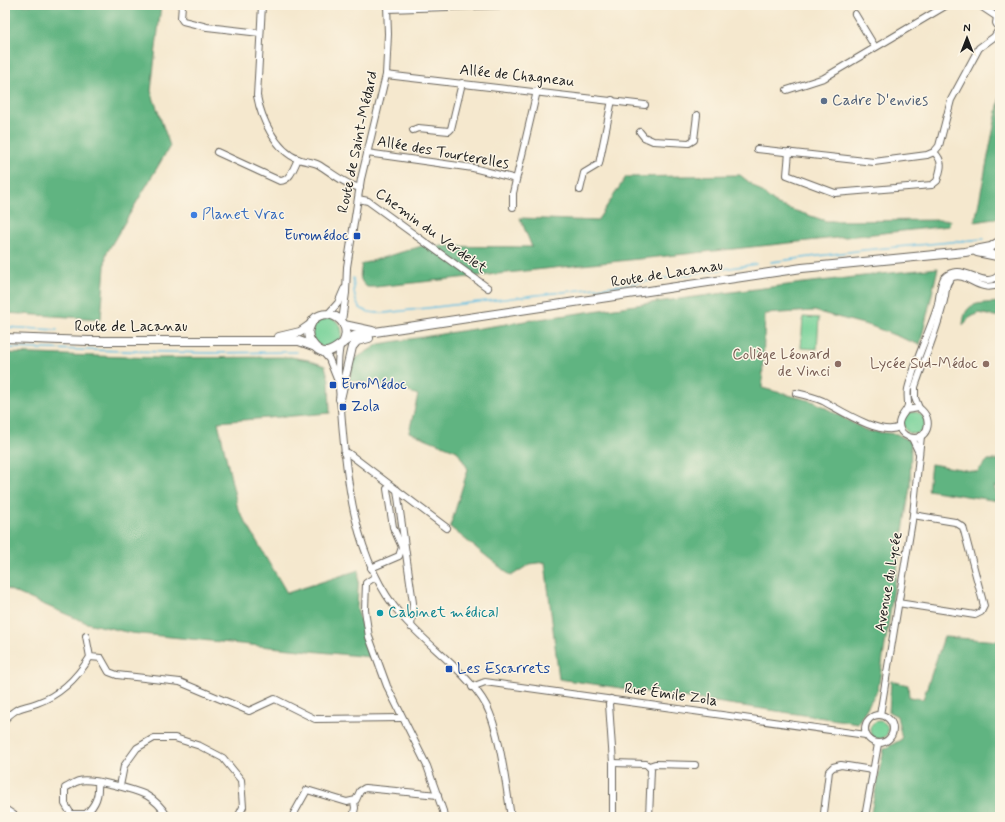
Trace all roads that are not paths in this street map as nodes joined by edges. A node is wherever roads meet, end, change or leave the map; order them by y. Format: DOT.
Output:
graph roads {
  1 [pos="182,5"];
  2 [pos="262,5"];
  3 [pos="507,5"];
  4 [pos="947,5"];
  5 [pos="979,5"];
  6 [pos="388,7"];
  7 [pos="855,14"];
  8 [pos="998,15"];
  9 [pos="999,30"];
  10 [pos="260,33"];
  11 [pos="875,47"];
  12 [pos="386,75"];
  13 [pos="462,83"];
  14 [pos="787,90"];
  15 [pos="537,92"];
  16 [pos="612,100"];
  17 [pos="645,104"];
  18 [pos="697,115"];
  19 [pos="413,130"];
  20 [pos="640,132"];
  21 [pos="757,149"];
  22 [pos="217,152"];
  23 [pos="789,152"];
  24 [pos="934,152"];
  25 [pos="367,153"];
  26 [pos="298,159"];
  27 [pos="516,179"];
  28 [pos="360,188"];
  29 [pos="580,190"];
  30 [pos="358,199"];
  31 [pos="514,206"];
  32 [pos="999,241"];
  33 [pos="965,252"];
  34 [pos="999,257"];
  35 [pos="1000,274"];
  36 [pos="346,284"];
  37 [pos="1000,284"];
  38 [pos="488,288"];
  39 [pos="328,314"];
  40 [pos="343,323"];
  41 [pos="310,325"];
  42 [pos="422,326"];
  43 [pos="375,332"];
  44 [pos="5,338"];
  45 [pos="256,341"];
  46 [pos="342,344"];
  47 [pos="314,346"];
  48 [pos="322,351"];
  49 [pos="339,386"];
  50 [pos="796,392"];
  51 [pos="340,399"];
  52 [pos="919,408"];
  53 [pos="906,410"];
  54 [pos="899,427"];
  55 [pos="921,436"];
  56 [pos="912,438"];
  57 [pos="344,452"];
  58 [pos="919,453"];
  59 [pos="387,489"];
  60 [pos="397,490"];
  61 [pos="913,515"];
  62 [pos="447,528"];
  63 [pos="371,568"];
  64 [pos="375,576"];
  65 [pos="898,603"];
  66 [pos="411,627"];
  67 [pos="86,636"];
  68 [pos="90,657"];
  69 [pos="472,687"];
  70 [pos="611,700"];
  71 [pos="880,715"];
  72 [pos="402,718"];
  73 [pos="5,719"];
  74 [pos="866,735"];
  75 [pos="878,744"];
  76 [pos="613,763"];
  77 [pos="695,765"];
  78 [pos="649,766"];
  79 [pos="872,770"];
  80 [pos="98,782"];
  81 [pos="120,786"];
  82 [pos="438,795"];
  83 [pos="354,801"];
  84 [pos="5,809"];
  85 [pos="824,813"];
  86 [pos="17,817"];
  87 [pos="168,817"];
  88 [pos="238,817"];
  89 [pos="292,817"];
  90 [pos="353,817"];
  91 [pos="444,817"];
  92 [pos="511,817"];
  93 [pos="613,817"];
  94 [pos="649,817"];
  95 [pos="865,817"];
  1 -- 10 [label="street"];
  2 -- 10 [label="street"];
  3 -- 6 [label="street"];
  4 -- 11 [label="street"];
  5 -- 8 [label="street"];
  6 -- 12 [label="street, Route de Saint-Médard"];
  7 -- 11 [label="street"];
  8 -- 9 [label="street"];
  9 -- 24 [label="street"];
  10 -- 26 [label="street"];
  11 -- 14 [label="street"];
  12 -- 13 [label="street, Allée de Chagneau"];
  12 -- 25 [label="street, Route de Saint-Médard"];
  13 -- 15 [label="street, Allée de Chagneau"];
  13 -- 19 [label="street"];
  15 -- 16 [label="street, Allée de Chagneau"];
  15 -- 27 [label="street"];
  16 -- 17 [label="street, Allée de Chagneau"];
  16 -- 29 [label="street"];
  18 -- 20 [label="street"];
  21 -- 23 [label="street"];
  22 -- 26 [label="street"];
  23 -- 24 [label="street"];
  23 -- 24 [label="street"];
  25 -- 27 [label="street, Allée des Tourterelles"];
  25 -- 28 [label="street, Route de Saint-Médard"];
  26 -- 28 [label="street"];
  27 -- 31 [label="street"];
  28 -- 30 [label="street, Route de Saint-Médard"];
  30 -- 36 [label="street, Route de Saint-Médard"];
  30 -- 38 [label="street, Chemin du Verdelet"];
  32 -- 33 [label="main road, Route de Lacanau"];
  32 -- 34 [label="main road"];
  33 -- 34 [label="main road, Route de Lacanau"];
  33 -- 42 [label="main road, Route de Lacanau"];
  35 -- 53 [label="street"];
  36 -- 39 [label="street, Route de Saint-Médard"];
  36 -- 40 [label="street, Route de Saint-Médard"];
  37 -- 52 [label="street"];
  39 -- 40 [label="main road, Route de Lacanau"];
  39 -- 41 [label="main road, Route de Lacanau"];
  40 -- 43 [label="main road, Route de Lacanau"];
  40 -- 46 [label="main road"];
  41 -- 45 [label="main road, Route de Lacanau"];
  41 -- 47 [label="main road"];
  42 -- 43 [label="main road, Route de Lacanau"];
  42 -- 51 [label="main road"];
  43 -- 46 [label="main road, Route de Lacanau"];
  44 -- 45 [label="main road, Route de Lacanau"];
  45 -- 47 [label="main road, Route de Lacanau"];
  46 -- 48 [label="main road, Route de Lacanau"];
  46 -- 49 [label="street"];
  47 -- 48 [label="main road, Route de Lacanau"];
  48 -- 49 [label="street"];
  49 -- 51 [label="street"];
  50 -- 54 [label="street"];
  51 -- 57 [label="street"];
  52 -- 53 [label="street"];
  52 -- 55 [label="street"];
  53 -- 54 [label="street"];
  54 -- 56 [label="street"];
  55 -- 56 [label="street"];
  55 -- 58 [label="street, Avenue du Lycée"];
  56 -- 58 [label="street, Avenue du Lycée"];
  57 -- 60 [label="street"];
  57 -- 63 [label="street"];
  58 -- 61 [label="street, Avenue du Lycée"];
  59 -- 63 [label="street"];
  60 -- 62 [label="street"];
  60 -- 66 [label="street"];
  61 -- 65 [label="street, Avenue du Lycée"];
  61 -- 65 [label="street"];
  63 -- 64 [label="street"];
  64 -- 66 [label="street"];
  64 -- 72 [label="street"];
  65 -- 71 [label="street, Avenue du Lycée"];
  66 -- 69 [label="street"];
  67 -- 68 [label="street"];
  68 -- 72 [label="street"];
  68 -- 73 [label="street"];
  69 -- 70 [label="street, Rue Émile Zola"];
  69 -- 92 [label="street"];
  70 -- 74 [label="street, Rue Émile Zola"];
  70 -- 76 [label="street"];
  71 -- 74 [label="street"];
  71 -- 75 [label="street"];
  72 -- 82 [label="street"];
  74 -- 75 [label="street"];
  75 -- 79 [label="street"];
  76 -- 78 [label="street"];
  76 -- 93 [label="street"];
  77 -- 78 [label="street"];
  78 -- 94 [label="street"];
  79 -- 85 [label="street"];
  79 -- 95 [label="street"];
  80 -- 80 [label="street"];
  80 -- 81 [label="street"];
  81 -- 87 [label="street"];
  81 -- 88 [label="street"];
  82 -- 83 [label="street"];
  82 -- 91 [label="street"];
  83 -- 89 [label="street"];
  83 -- 90 [label="street"];
  84 -- 86 [label="street"];
}
